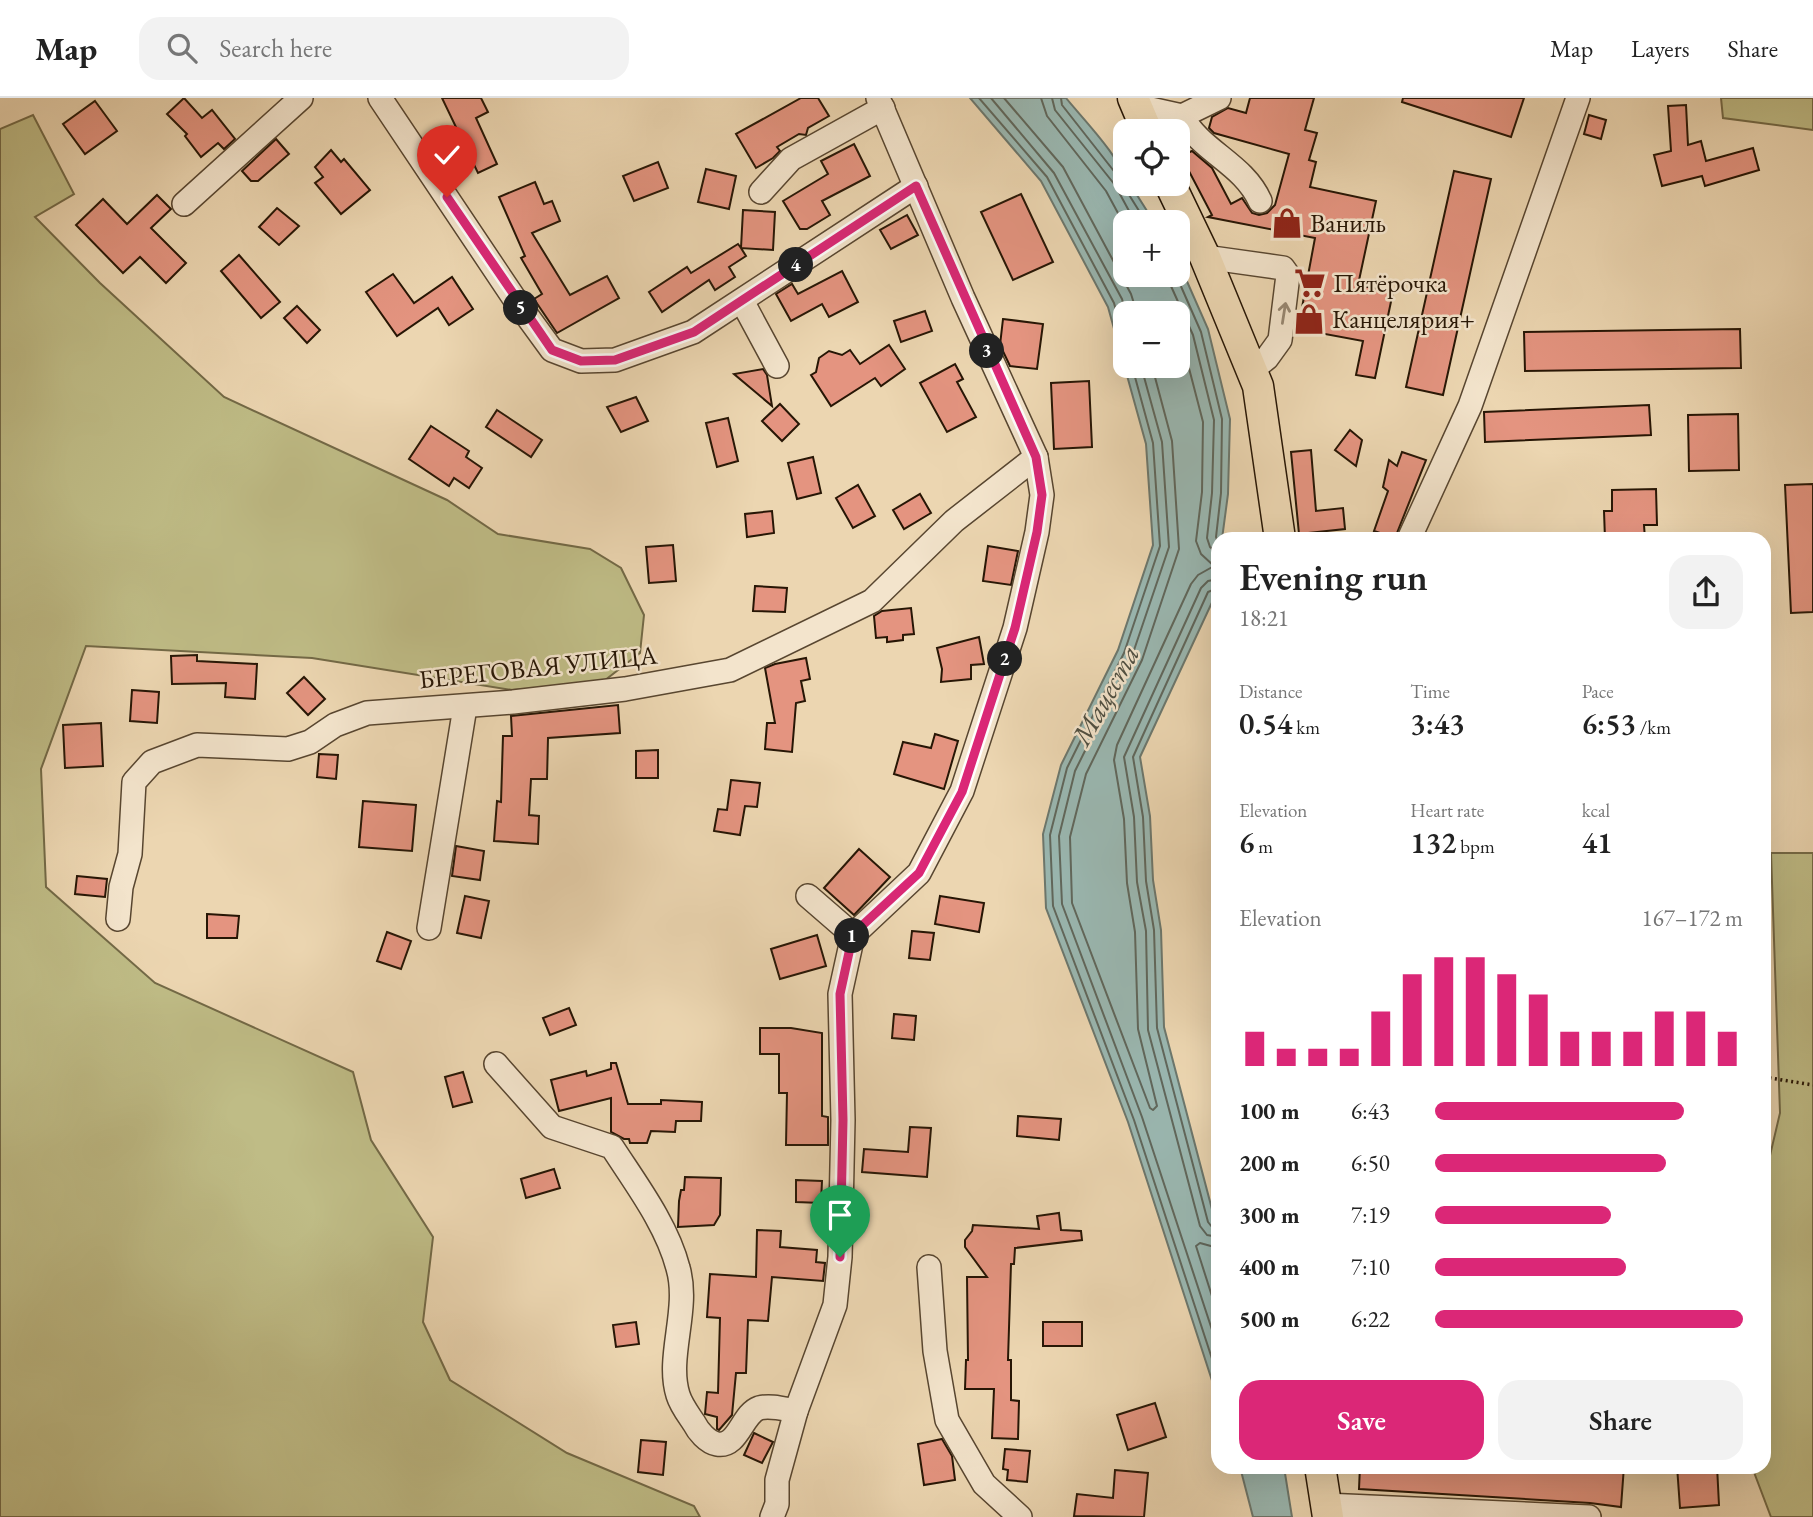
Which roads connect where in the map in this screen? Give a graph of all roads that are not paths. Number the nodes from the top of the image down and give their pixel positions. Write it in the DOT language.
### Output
graph roads {
  1 [pos="301,98"];
  2 [pos="380,98"];
  3 [pos="1219,98"];
  4 [pos="1578,98"];
  5 [pos="880,103"];
  6 [pos="1139,112"];
  7 [pos="1182,116"];
  8 [pos="916,186"];
  9 [pos="761,192"];
  10 [pos="1176,196"];
  11 [pos="1260,201"];
  12 [pos="184,204"];
  13 [pos="1205,257"];
  14 [pos="742,301"];
  15 [pos="777,366"];
  16 [pos="1253,369"];
  17 [pos="1036,457"];
  18 [pos="1279,532"];
  19 [pos="1412,532"];
  20 [pos="466,707"];
  21 [pos="807,896"];
  22 [pos="118,919"];
  23 [pos="429,928"];
  24 [pos="853,934"];
  25 [pos="496,1064"];
  26 [pos="929,1267"];
  27 [pos="796,1411"];
  28 [pos="1321,1474"];
  29 [pos="1327,1511"];
  30 [pos="779,1513"];
  31 [pos="1468,1514"];
  32 [pos="1020,1517"];
  33 [pos="1589,1517"];
  1 -- 12 [label="street"];
  2 -- 14 [label="street"];
  3 -- 7 [label="street"];
  4 -- 19 [label="street"];
  5 -- 8 [label="street"];
  5 -- 9 [label="street"];
  6 -- 7 [label="street"];
  7 -- 11 [label="street"];
  8 -- 14 [label="street"];
  8 -- 17 [label="street"];
  10 -- 13 [label="main road"];
  13 -- 16 [label="main road"];
  16 -- 13 [label="street, one-way"];
  14 -- 15 [label="street"];
  16 -- 18 [label="main road"];
  17 -- 20 [label="street, БЕРЕГОВАЯ УЛИЦА"];
  17 -- 24 [label="street"];
  20 -- 22 [label="street, БЕРЕГОВАЯ УЛИЦА"];
  20 -- 23 [label="street"];
  21 -- 24 [label="street"];
  24 -- 27 [label="street"];
  25 -- 27 [label="street"];
  26 -- 32 [label="street"];
  27 -- 30 [label="street"];
  28 -- 29 [label="main road"];
  29 -- 31 [label="street"];
  31 -- 33 [label="street"];
}
